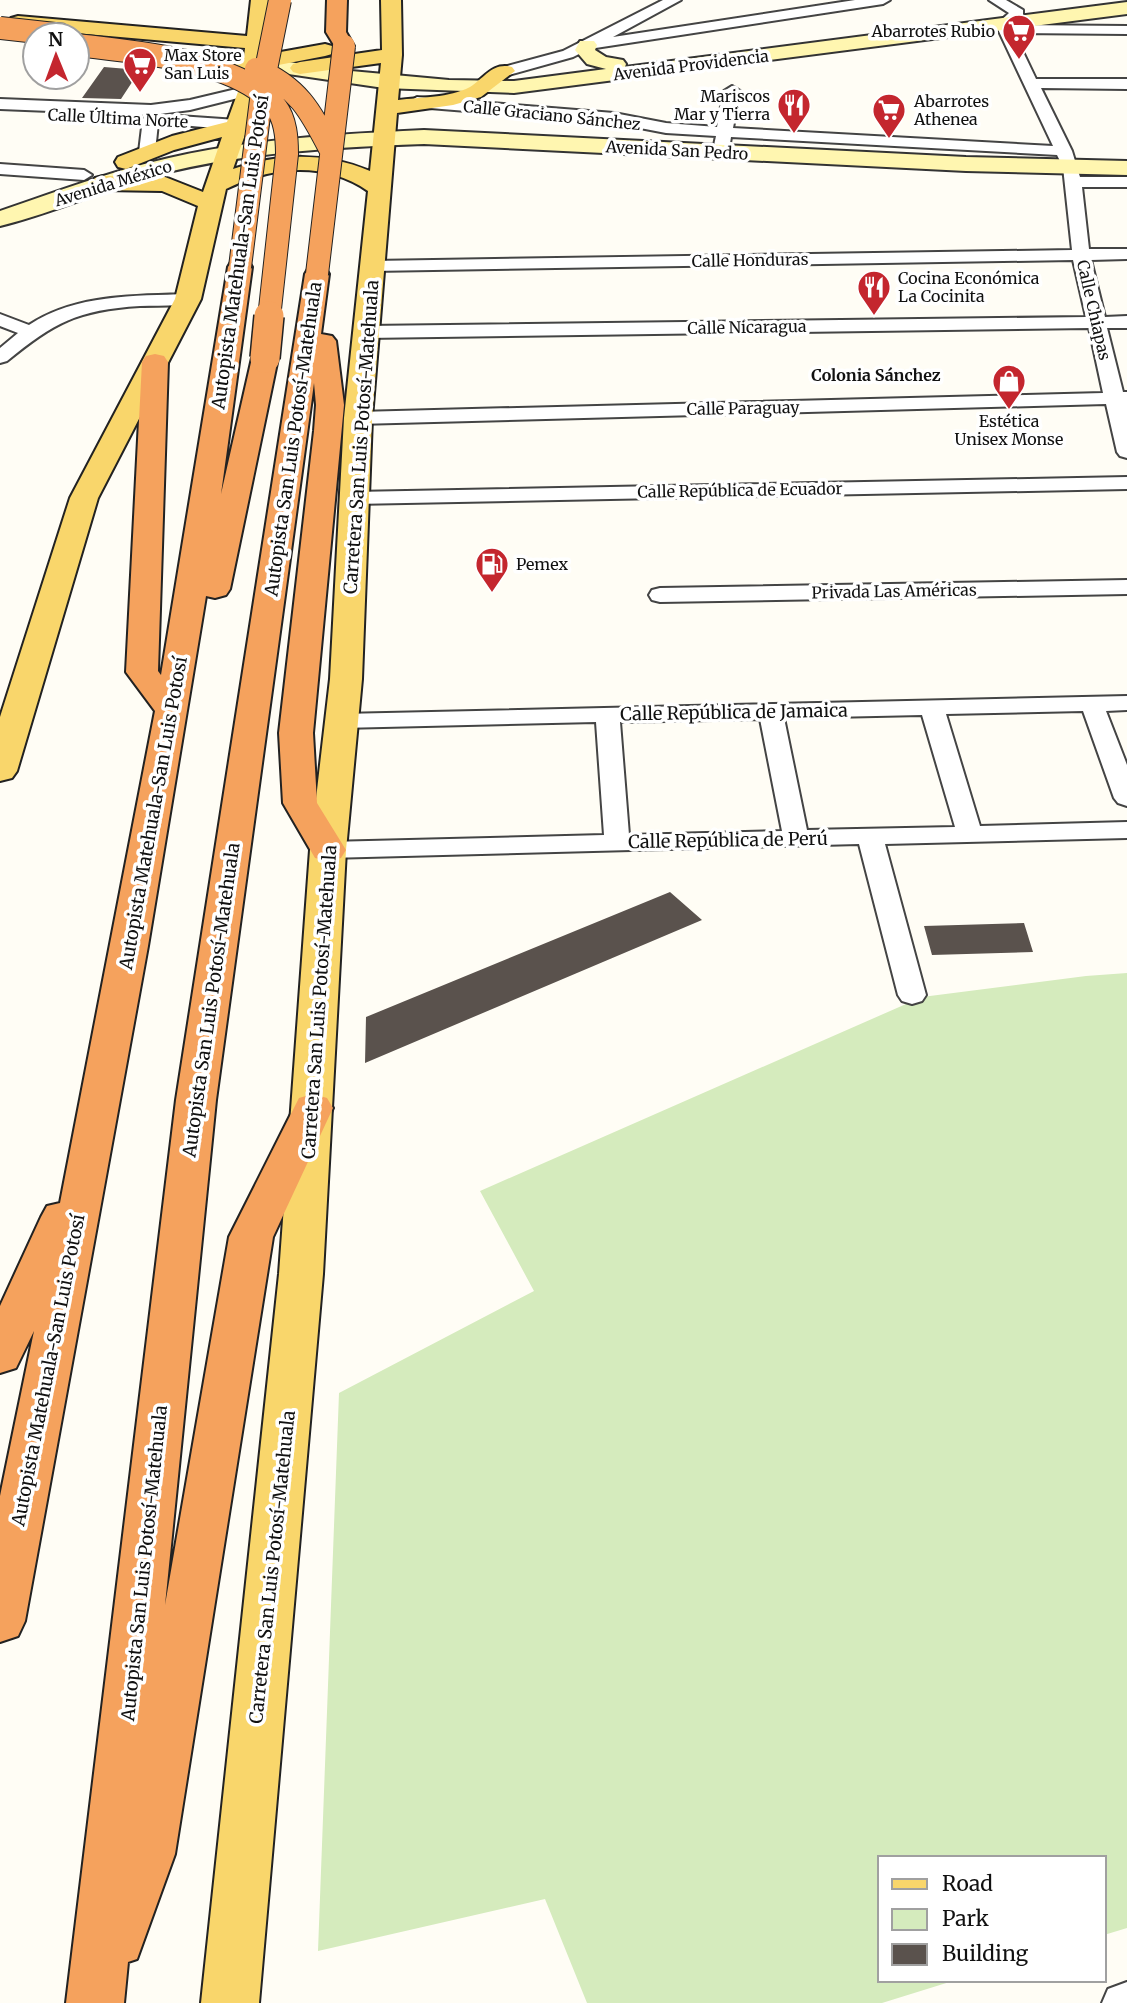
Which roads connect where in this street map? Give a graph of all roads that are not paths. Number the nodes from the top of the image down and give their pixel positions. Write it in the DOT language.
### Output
graph roads {
  1 [pos="280,0"];
  2 [pos="337,0"];
  3 [pos="350,0"];
  4 [pos="391,0"];
  5 [pos="674,0"];
  6 [pos="883,0"];
  7 [pos="996,0"];
  8 [pos="1124,0"];
  9 [pos="260,2"];
  10 [pos="1127,8"];
  11 [pos="0,20"];
  12 [pos="1009,22"];
  13 [pos="21,28"];
  14 [pos="1127,30"];
  15 [pos="91,36"];
  16 [pos="21,37"];
  17 [pos="177,37"];
  18 [pos="21,38"];
  19 [pos="91,38"];
  20 [pos="2,39"];
  21 [pos="21,44"];
  22 [pos="587,45"];
  23 [pos="335,48"];
  24 [pos="91,50"];
  25 [pos="91,52"];
  26 [pos="91,52"];
  27 [pos="392,55"];
  28 [pos="417,59"];
  29 [pos="684,60"];
  30 [pos="616,64"];
  31 [pos="466,66"];
  32 [pos="291,69"];
  33 [pos="505,71"];
  34 [pos="254,74"];
  35 [pos="390,81"];
  36 [pos="1030,83"];
  37 [pos="1127,84"];
  38 [pos="483,88"];
  39 [pos="732,91"];
  40 [pos="417,102"];
  41 [pos="0,104"];
  42 [pos="0,112"];
  43 [pos="151,119"];
  44 [pos="385,126"];
  45 [pos="233,138"];
  46 [pos="723,144"];
  47 [pos="330,149"];
  48 [pos="147,152"];
  49 [pos="1127,161"];
  50 [pos="126,162"];
  51 [pos="1069,165"];
  52 [pos="1127,167"];
  53 [pos="0,170"];
  54 [pos="94,179"];
  55 [pos="1127,182"];
  56 [pos="379,188"];
  57 [pos="213,194"];
  58 [pos="0,204"];
  59 [pos="0,219"];
  60 [pos="1127,254"];
  61 [pos="1081,255"];
  62 [pos="372,266"];
  63 [pos="317,274"];
  64 [pos="188,299"];
  65 [pos="0,320"];
  66 [pos="1127,322"];
  67 [pos="1098,323"];
  68 [pos="31,332"];
  69 [pos="366,332"];
  70 [pos="0,357"];
  71 [pos="155,362"];
  72 [pos="1121,398"];
  73 [pos="358,418"];
  74 [pos="311,435"];
  75 [pos="231,439"];
  76 [pos="1127,452"];
  77 [pos="1127,483"];
  78 [pos="354,498"];
  79 [pos="1127,587"];
  80 [pos="660,594"];
  81 [pos="174,701"];
  82 [pos="1127,703"];
  83 [pos="1092,704"];
  84 [pos="932,707"];
  85 [pos="771,711"];
  86 [pos="607,715"];
  87 [pos="341,721"];
  88 [pos="0,771"];
  89 [pos="1127,798"];
  90 [pos="1127,830"];
  91 [pos="970,834"];
  92 [pos="870,836"];
  93 [pos="796,838"];
  94 [pos="617,843"];
  95 [pos="328,850"];
  96 [pos="912,995"];
  97 [pos="313,1108"];
  98 [pos="88,1158"];
  99 [pos="0,1356"];
  100 [pos="0,1621"];
  101 [pos="95,2002"];
  102 [pos="230,2003"];
  1 -- 34 [label="highway, Autopista Matehuala-San Luis Potosí, bridge"];
  2 -- 23 [label="highway"];
  3 -- 23 [label="highway, Autopista San Luis Potosí-Matehuala"];
  4 -- 27 [label="main road, Carretera San Luis Potosí-Matehuala"];
  5 -- 22 [label="street"];
  6 -- 22 [label="street"];
  7 -- 12 [label="street"];
  8 -- 12 [label="street, Avenida Providencia"];
  9 -- 17 [label="main road"];
  9 -- 34 [label="main road"];
  9 -- 34 [label="highway, bridge"];
  10 -- 12 [label="street, Avenida Providencia"];
  11 -- 13 [label="main road"];
  12 -- 14 [label="street"];
  12 -- 29 [label="street, Avenida Providencia"];
  12 -- 36 [label="street"];
  15 -- 17 [label="main road"];
  16 -- 20 [label="main road"];
  17 -- 24 [label="main road"];
  17 -- 34 [label="main road"];
  18 -- 20 [label="highway, bridge"];
  19 -- 47 [label="highway, bridge"];
  20 -- 21 [label="main road"];
  22 -- 30 [label="street"];
  22 -- 33 [label="street"];
  23 -- 27 [label="street"];
  23 -- 34 [label="main road"];
  23 -- 47 [label="highway, Autopista San Luis Potosí-Matehuala, bridge"];
  25 -- 34 [label="main road"];
  26 -- 75 [label="highway, bridge"];
  27 -- 28 [label="street"];
  27 -- 32 [label="main road"];
  27 -- 35 [label="main road, Carretera San Luis Potosí-Matehuala"];
  29 -- 30 [label="street, Avenida Providencia"];
  29 -- 38 [label="street, Avenida Providencia"];
  30 -- 33 [label="street, Avenida Providencia"];
  31 -- 33 [label="street, Avenida Providencia"];
  32 -- 34 [label="street, Avenida Providencia"];
  32 -- 35 [label="street, Avenida Providencia"];
  33 -- 38 [label="main road"];
  34 -- 41 [label="street, Calle Última Norte"];
  34 -- 45 [label="main road"];
  34 -- 75 [label="highway, Autopista Matehuala-San Luis Potosí, bridge"];
  35 -- 38 [label="street, Avenida Providencia"];
  35 -- 44 [label="main road, Carretera San Luis Potosí-Matehuala"];
  36 -- 37 [label="street"];
  36 -- 51 [label="street"];
  38 -- 40 [label="main road"];
  39 -- 46 [label="street"];
  40 -- 44 [label="main road"];
  40 -- 46 [label="street, Calle Graciano Sánchez"];
  42 -- 43 [label="street, Calle Última Norte"];
  43 -- 45 [label="street, Calle Última Norte"];
  43 -- 48 [label="street"];
  44 -- 45 [label="street, Avenida San Pedro"];
  44 -- 46 [label="street, Avenida San Pedro"];
  44 -- 56 [label="main road, Carretera San Luis Potosí-Matehuala"];
  45 -- 48 [label="main road"];
  45 -- 50 [label="street, Avenida México"];
  45 -- 54 [label="street, Avenida México"];
  45 -- 57 [label="main road"];
  46 -- 51 [label="street, Avenida San Pedro"];
  47 -- 63 [label="highway, Autopista San Luis Potosí-Matehuala, bridge"];
  48 -- 50 [label="main road"];
  49 -- 51 [label="street, Avenida San Pedro"];
  50 -- 54 [label="street, Avenida México"];
  51 -- 52 [label="street, Avenida San Pedro"];
  51 -- 55 [label="street"];
  51 -- 61 [label="street, Calle Chiapas"];
  53 -- 54 [label="street"];
  54 -- 57 [label="main road"];
  54 -- 58 [label="street, Avenida México"];
  54 -- 59 [label="street, Avenida México"];
  56 -- 57 [label="main road"];
  56 -- 62 [label="main road, Carretera San Luis Potosí-Matehuala"];
  57 -- 64 [label="main road"];
  60 -- 61 [label="street, Calle Honduras"];
  61 -- 62 [label="street, Calle Honduras"];
  61 -- 67 [label="street, Calle Chiapas"];
  62 -- 69 [label="main road, Carretera San Luis Potosí-Matehuala"];
  63 -- 74 [label="highway, Autopista San Luis Potosí-Matehuala"];
  63 -- 74 [label="highway"];
  64 -- 68 [label="street"];
  64 -- 71 [label="main road"];
  65 -- 68 [label="street"];
  66 -- 67 [label="street, Calle Nicaragua"];
  67 -- 69 [label="street, Calle Nicaragua"];
  67 -- 72 [label="street, Calle Chiapas"];
  68 -- 70 [label="street"];
  69 -- 73 [label="main road, Carretera San Luis Potosí-Matehuala"];
  71 -- 81 [label="highway"];
  71 -- 88 [label="main road"];
  72 -- 73 [label="street, Calle Paraguay"];
  72 -- 76 [label="street, Calle Chiapas"];
  73 -- 78 [label="main road, Carretera San Luis Potosí-Matehuala"];
  74 -- 95 [label="highway"];
  74 -- 101 [label="highway, Autopista San Luis Potosí-Matehuala"];
  75 -- 81 [label="highway, Autopista Matehuala-San Luis Potosí"];
  77 -- 78 [label="street, Calle República de Ecuador"];
  78 -- 87 [label="main road, Carretera San Luis Potosí-Matehuala"];
  79 -- 80 [label="street, Privada Las Américas"];
  81 -- 98 [label="highway, Autopista Matehuala-San Luis Potosí"];
  82 -- 83 [label="street, Calle República de Jamaica"];
  83 -- 84 [label="street, Calle República de Jamaica"];
  83 -- 89 [label="street"];
  84 -- 85 [label="street, Calle República de Jamaica"];
  84 -- 91 [label="street"];
  85 -- 86 [label="street, Calle República de Jamaica"];
  85 -- 93 [label="street"];
  86 -- 87 [label="street, Calle República de Jamaica"];
  86 -- 94 [label="street"];
  87 -- 95 [label="main road, Carretera San Luis Potosí-Matehuala"];
  90 -- 91 [label="street, Calle República de Perú"];
  91 -- 92 [label="street, Calle República de Perú"];
  92 -- 93 [label="street, Calle República de Perú"];
  92 -- 96 [label="street"];
  93 -- 94 [label="street, Calle República de Perú"];
  94 -- 95 [label="street, Calle República de Perú"];
  95 -- 97 [label="main road, Carretera San Luis Potosí-Matehuala"];
  97 -- 101 [label="highway"];
  97 -- 102 [label="main road, Carretera San Luis Potosí-Matehuala"];
  98 -- 99 [label="highway"];
  98 -- 100 [label="highway, Autopista Matehuala-San Luis Potosí"];
}
